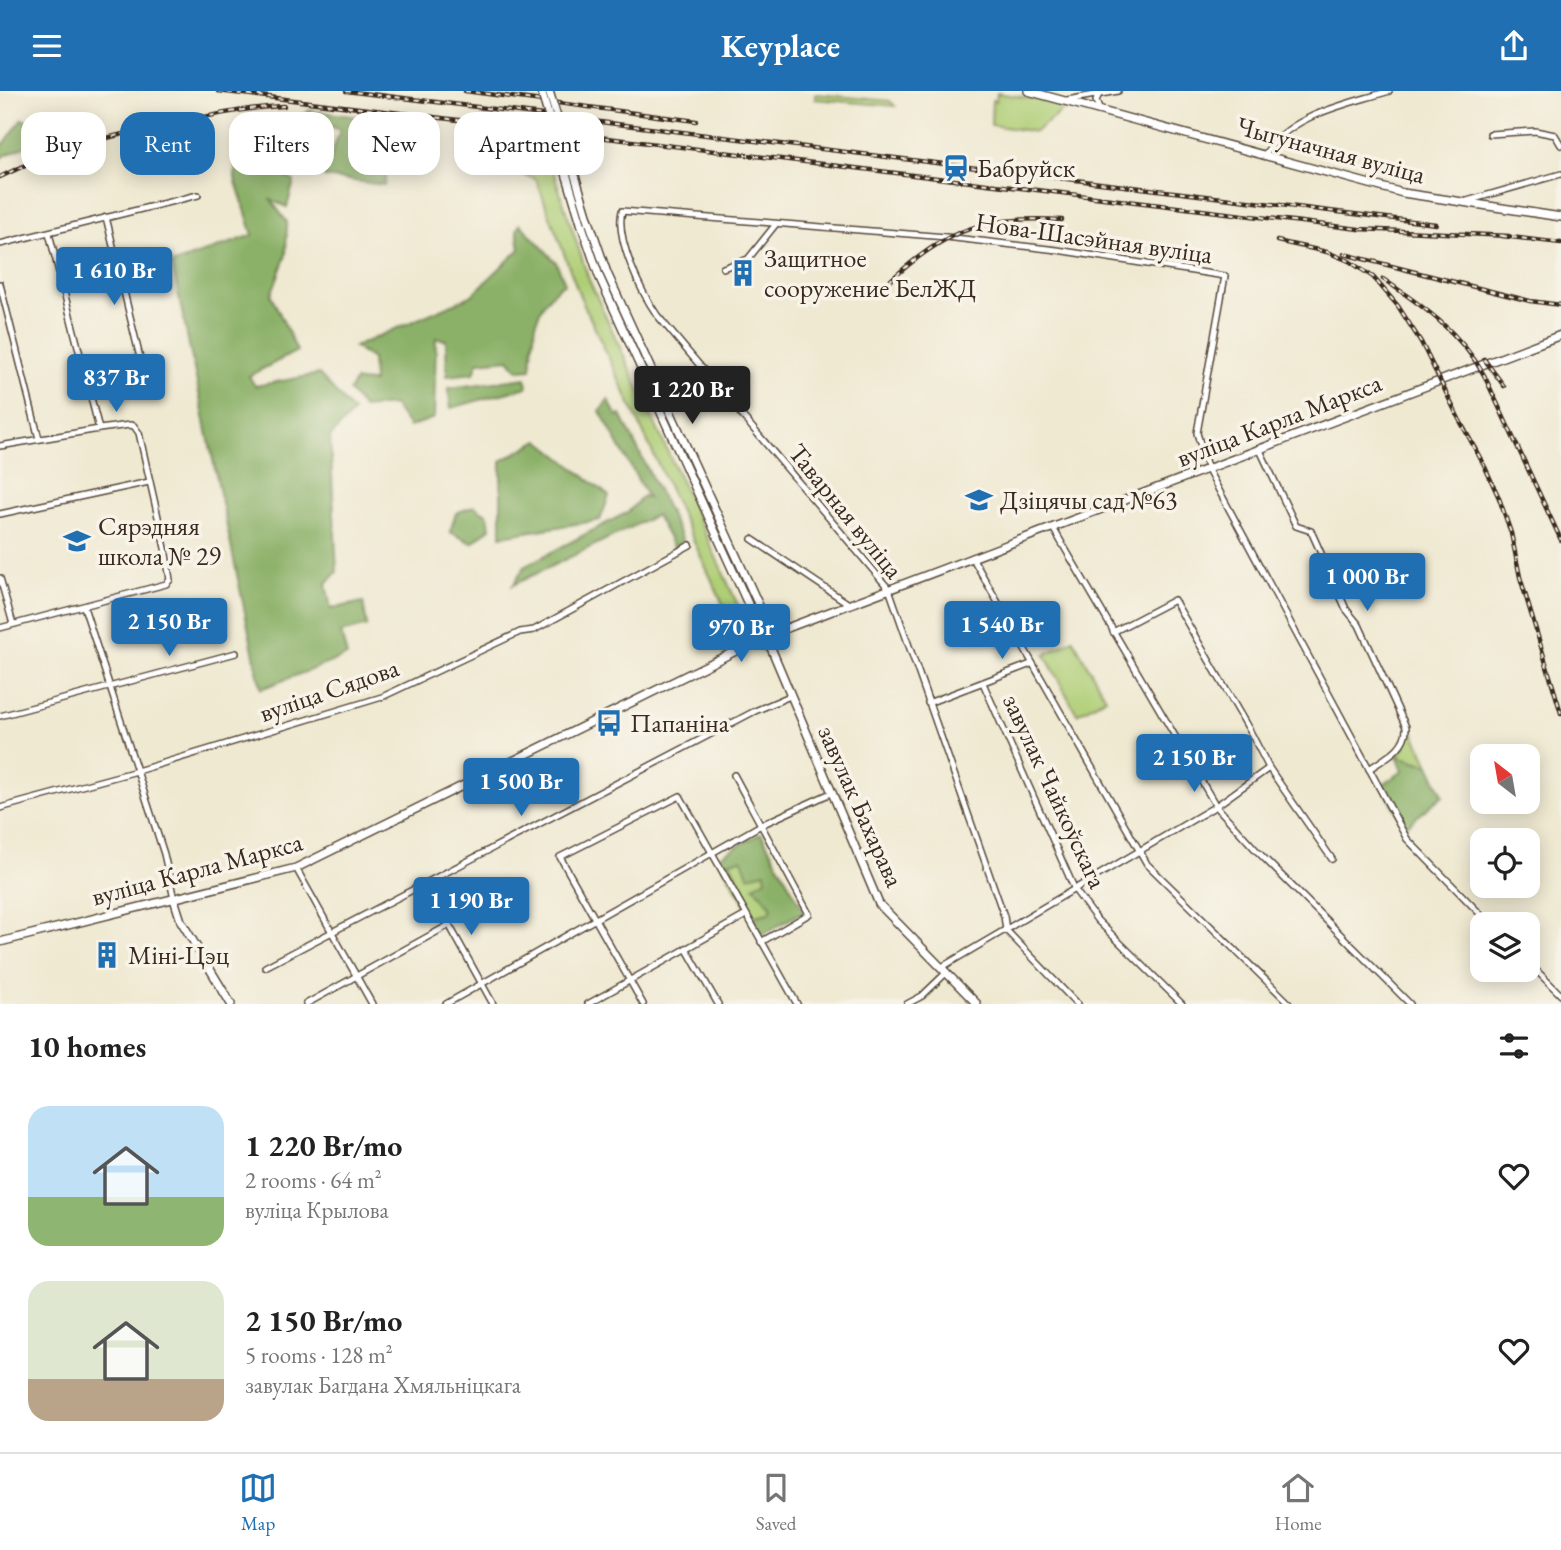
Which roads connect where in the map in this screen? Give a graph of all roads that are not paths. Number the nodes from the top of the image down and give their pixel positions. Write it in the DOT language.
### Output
graph roads {
  1 [pos="541,91"];
  2 [pos="549,91"];
  3 [pos="1028,91"];
  4 [pos="1118,91"];
  5 [pos="1389,91"];
  6 [pos="1099,94"];
  7 [pos="1067,100"];
  8 [pos="1099,109"];
  9 [pos="1490,134"];
  10 [pos="1561,145"];
  11 [pos="1264,156"];
  12 [pos="1561,174"];
  13 [pos="198,195"];
  14 [pos="1463,202"];
  15 [pos="106,217"];
  16 [pos="1561,217"];
  17 [pos="585,222"];
  18 [pos="776,224"];
  19 [pos="49,233"];
  20 [pos="957,239"];
  21 [pos="0,244"];
  22 [pos="723,268"];
  23 [pos="0,284"];
  24 [pos="1561,335"];
  25 [pos="86,374"];
  26 [pos="99,429"];
  27 [pos="39,439"];
  28 [pos="0,446"];
  29 [pos="1260,450"];
  30 [pos="1208,470"];
  31 [pos="149,482"];
  32 [pos="0,514"];
  33 [pos="1053,528"];
  34 [pos="752,539"];
  35 [pos="690,545"];
  36 [pos="972,557"];
  37 [pos="0,578"];
  38 [pos="889,589"];
  39 [pos="849,604"];
  40 [pos="84,607"];
  41 [pos="13,624"];
  42 [pos="0,628"];
  43 [pos="1113,632"];
  44 [pos="765,636"];
  45 [pos="236,653"];
  46 [pos="1031,664"];
  47 [pos="983,683"];
  48 [pos="110,687"];
  49 [pos="790,696"];
  50 [pos="928,703"];
  51 [pos="0,716"];
  52 [pos="1269,768"];
  53 [pos="1369,769"];
  54 [pos="137,771"];
  55 [pos="734,775"];
  56 [pos="831,793"];
  57 [pos="1216,806"];
  58 [pos="0,808"];
  59 [pos="761,825"];
  60 [pos="1140,852"];
  61 [pos="711,853"];
  62 [pos="1332,859"];
  63 [pos="296,868"];
  64 [pos="426,883"];
  65 [pos="1075,890"];
  66 [pos="174,899"];
  67 [pos="1478,912"];
  68 [pos="746,915"];
  69 [pos="595,920"];
  70 [pos="449,925"];
  71 [pos="1006,930"];
  72 [pos="331,931"];
  73 [pos="0,942"];
  74 [pos="761,942"];
  75 [pos="686,948"];
  76 [pos="265,967"];
  77 [pos="945,969"];
  78 [pos="1540,974"];
  79 [pos="357,977"];
  80 [pos="629,981"];
  81 [pos="481,983"];
  82 [pos="1561,995"];
  83 [pos="231,1004"];
  84 [pos="306,1004"];
  85 [pos="372,1004"];
  86 [pos="446,1004"];
  87 [pos="493,1004"];
  88 [pos="589,1004"];
  89 [pos="643,1004"];
  90 [pos="719,1004"];
  91 [pos="797,1004"];
  92 [pos="907,1004"];
  93 [pos="977,1004"];
  94 [pos="1077,1004"];
  95 [pos="1182,1004"];
  96 [pos="1290,1004"];
  97 [pos="1410,1004"];
  1 -- 17 [label="main road, bridge"];
  2 -- 17 [label="main road, bridge"];
  3 -- 7 [label="main road, Чыгуначная вуліца"];
  4 -- 6 [label="street"];
  5 -- 11 [label="street"];
  6 -- 7 [label="street"];
  6 -- 8 [label="street"];
  7 -- 8 [label="main road, Чыгуначная вуліца"];
  8 -- 11 [label="main road, Чыгуначная вуліца"];
  9 -- 10 [label="street"];
  11 -- 14 [label="main road, Чыгуначная вуліца"];
  12 -- 14 [label="street, Чыгуначная вуліца"];
  13 -- 15 [label="street"];
  14 -- 16 [label="main road, Чыгуначная вуліца"];
  15 -- 19 [label="street"];
  15 -- 25 [label="street"];
  17 -- 44 [label="main road, завулак Бахарава"];
  18 -- 20 [label="street, Таварная вуліца"];
  18 -- 22 [label="street"];
  18 -- 38 [label="street, Таварная вуліца"];
  19 -- 21 [label="street"];
  19 -- 25 [label="street"];
  20 -- 30 [label="street, Нова-Шасэйная вуліца"];
  23 -- 27 [label="street"];
  24 -- 29 [label="main road, вуліца Карла Маркса"];
  25 -- 26 [label="street"];
  26 -- 27 [label="street"];
  26 -- 31 [label="street"];
  27 -- 28 [label="street"];
  29 -- 30 [label="main road, вуліца Карла Маркса"];
  29 -- 53 [label="street"];
  30 -- 33 [label="main road, вуліца Карла Маркса"];
  30 -- 53 [label="street"];
  31 -- 32 [label="street"];
  31 -- 40 [label="street"];
  33 -- 36 [label="main road, вуліца Карла Маркса"];
  33 -- 43 [label="street"];
  34 -- 39 [label="street"];
  35 -- 54 [label="street, вуліца Сядова"];
  36 -- 38 [label="main road, вуліца Карла Маркса"];
  36 -- 46 [label="street"];
  37 -- 41 [label="street"];
  38 -- 39 [label="main road, вуліца Карла Маркса"];
  38 -- 50 [label="street, Таварная вуліца"];
  39 -- 44 [label="main road, вуліца Карла Маркса"];
  40 -- 41 [label="street"];
  40 -- 48 [label="street"];
  41 -- 42 [label="street"];
  43 -- 52 [label="street"];
  43 -- 57 [label="street"];
  44 -- 49 [label="main road, завулак Бахарава"];
  44 -- 63 [label="main road, вуліца Карла Маркса"];
  45 -- 48 [label="street"];
  46 -- 47 [label="street"];
  46 -- 60 [label="street"];
  47 -- 50 [label="street"];
  47 -- 65 [label="street, завулак Чайкоўскага"];
  48 -- 51 [label="street"];
  48 -- 54 [label="street"];
  49 -- 56 [label="main road, завулак Бахарава"];
  49 -- 64 [label="street"];
  50 -- 71 [label="street, Таварная вуліца"];
  52 -- 57 [label="street"];
  52 -- 62 [label="street"];
  53 -- 67 [label="street"];
  54 -- 58 [label="street, вуліца Сядова"];
  54 -- 66 [label="street"];
  55 -- 59 [label="street"];
  56 -- 59 [label="street"];
  56 -- 77 [label="main road, завулак Бахарава"];
  57 -- 60 [label="street"];
  57 -- 97 [label="street"];
  59 -- 61 [label="street"];
  59 -- 74 [label="street"];
  60 -- 65 [label="street"];
  60 -- 96 [label="street"];
  61 -- 68 [label="street"];
  61 -- 69 [label="street"];
  61 -- 69 [label="street"];
  63 -- 66 [label="main road, вуліца Карла Маркса"];
  63 -- 72 [label="street"];
  64 -- 70 [label="street"];
  64 -- 72 [label="street"];
  65 -- 71 [label="street"];
  65 -- 95 [label="street, завулак Чайкоўскага"];
  66 -- 73 [label="main road, вуліца Карла Маркса"];
  66 -- 83 [label="main road"];
  68 -- 74 [label="street"];
  68 -- 75 [label="street"];
  69 -- 80 [label="street"];
  69 -- 81 [label="street"];
  70 -- 79 [label="street"];
  70 -- 81 [label="street"];
  71 -- 77 [label="street"];
  71 -- 94 [label="street, Таварная вуліца"];
  72 -- 76 [label="street"];
  72 -- 79 [label="street"];
  74 -- 91 [label="street"];
  75 -- 80 [label="street"];
  75 -- 90 [label="street"];
  77 -- 92 [label="street"];
  77 -- 93 [label="main road, завулак Бахарава"];
  78 -- 82 [label="street"];
  79 -- 84 [label="street"];
  79 -- 85 [label="street"];
  80 -- 88 [label="street"];
  80 -- 89 [label="street"];
  81 -- 86 [label="street"];
  81 -- 87 [label="street"];
}
